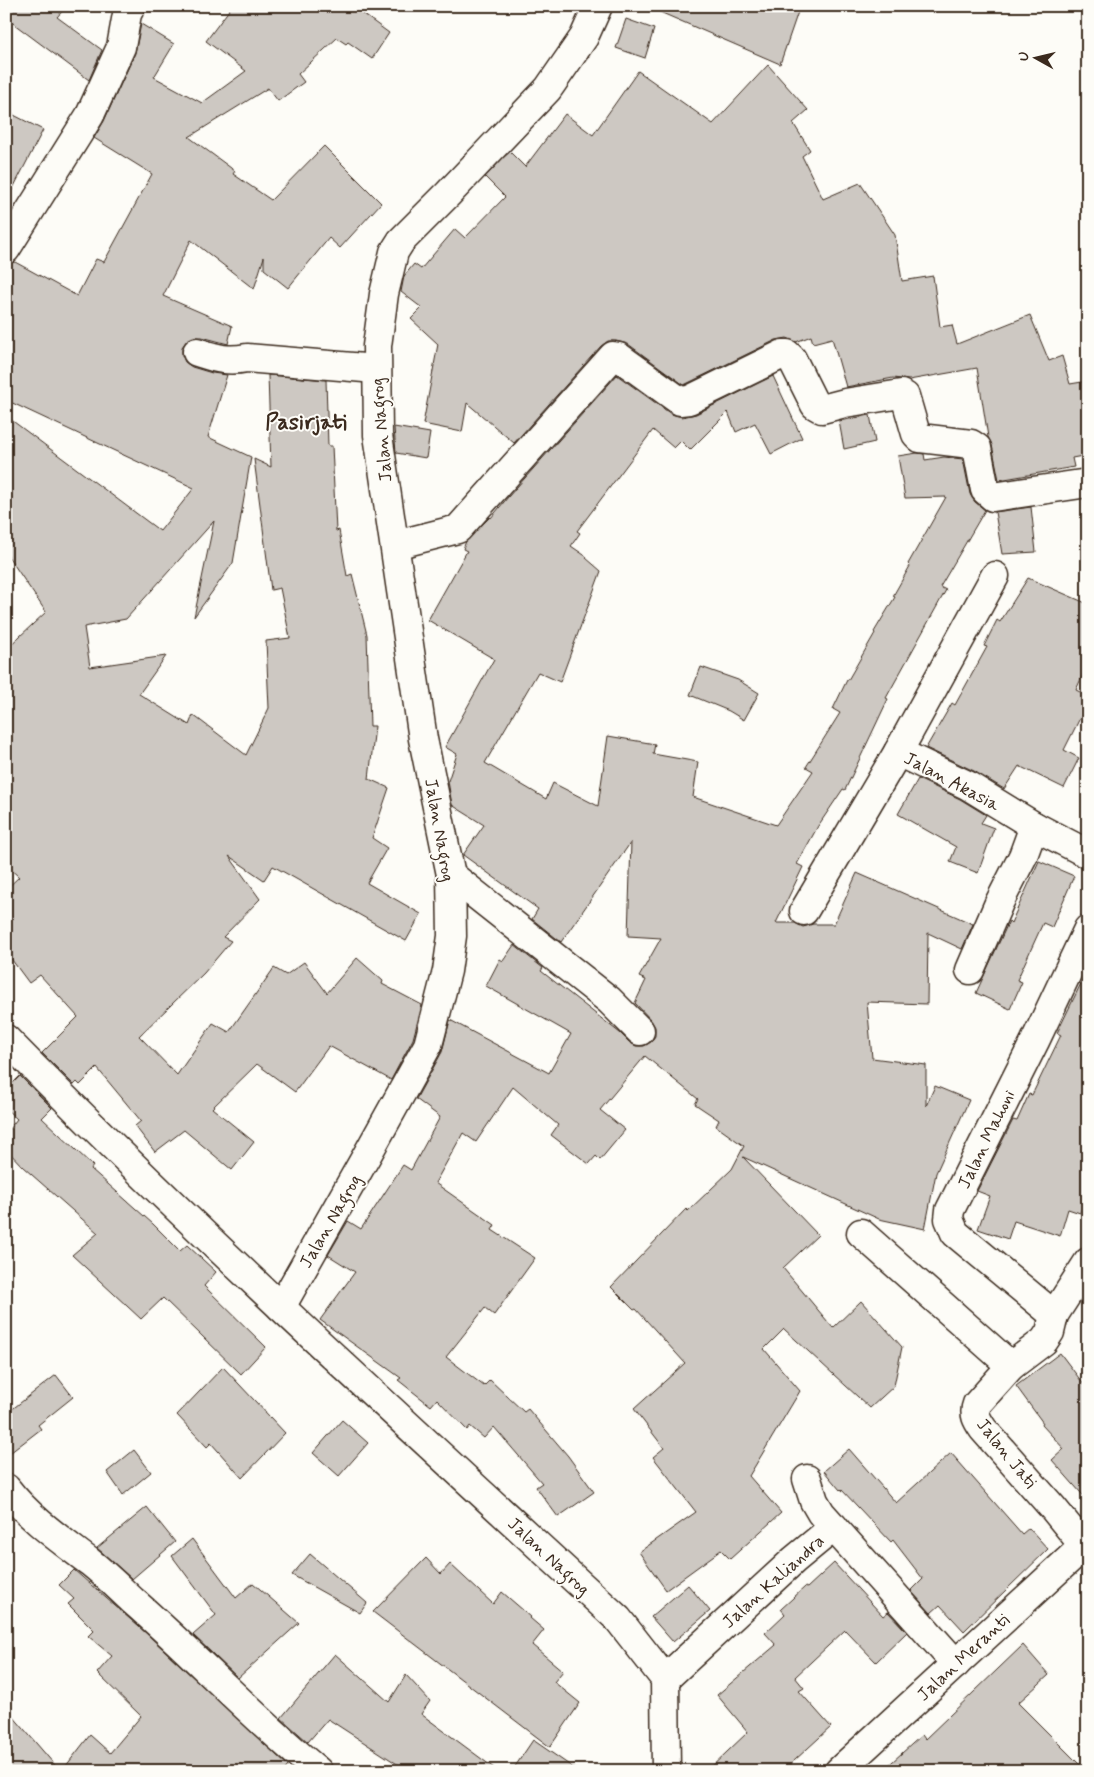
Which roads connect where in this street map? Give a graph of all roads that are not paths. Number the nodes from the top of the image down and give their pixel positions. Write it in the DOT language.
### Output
graph roads {
  1 [pos="598,6"];
  2 [pos="126,9"];
  3 [pos="6,249"];
  4 [pos="197,352"];
  5 [pos="376,369"];
  6 [pos="1088,483"];
  7 [pos="395,545"];
  8 [pos="995,576"];
  9 [pos="898,752"];
  10 [pos="1034,826"];
  11 [pos="1088,854"];
  12 [pos="451,875"];
  13 [pos="804,911"];
  14 [pos="1088,929"];
  15 [pos="970,970"];
  16 [pos="640,1031"];
  17 [pos="6,1039"];
  18 [pos="861,1233"];
  19 [pos="1088,1262"];
  20 [pos="281,1307"];
  21 [pos="1054,1315"];
  22 [pos="1011,1366"];
  23 [pos="807,1480"];
  24 [pos="6,1488"];
  25 [pos="834,1527"];
  26 [pos="1086,1544"];
  27 [pos="956,1664"];
  28 [pos="665,1679"];
  29 [pos="318,1771"];
  30 [pos="666,1771"];
  31 [pos="839,1771"];
  1 -- 5 [label="street, Jalan Nagrog"];
  2 -- 3 [label="street"];
  4 -- 5 [label="street"];
  5 -- 7 [label="street, Jalan Nagrog"];
  6 -- 7 [label="street"];
  7 -- 12 [label="street, Jalan Nagrog"];
  8 -- 9 [label="street"];
  9 -- 10 [label="street, Jalan Akasia"];
  9 -- 13 [label="street, Jalan Akasia"];
  10 -- 11 [label="street, Jalan Akasia"];
  10 -- 15 [label="street"];
  12 -- 16 [label="street"];
  12 -- 20 [label="street, Jalan Nagrog"];
  14 -- 21 [label="street, Jalan Mahoni"];
  17 -- 20 [label="street"];
  18 -- 22 [label="street"];
  19 -- 21 [label="street, Jalan Jati"];
  20 -- 28 [label="street, Jalan Nagrog"];
  21 -- 22 [label="street, Jalan Jati"];
  22 -- 26 [label="street, Jalan Jati"];
  23 -- 25 [label="street"];
  24 -- 29 [label="street"];
  25 -- 27 [label="street, Jalan Kaliandra"];
  25 -- 28 [label="street, Jalan Kaliandra"];
  26 -- 27 [label="street, Jalan Meranti"];
  27 -- 31 [label="street, Jalan Meranti"];
  28 -- 30 [label="street"];
}
